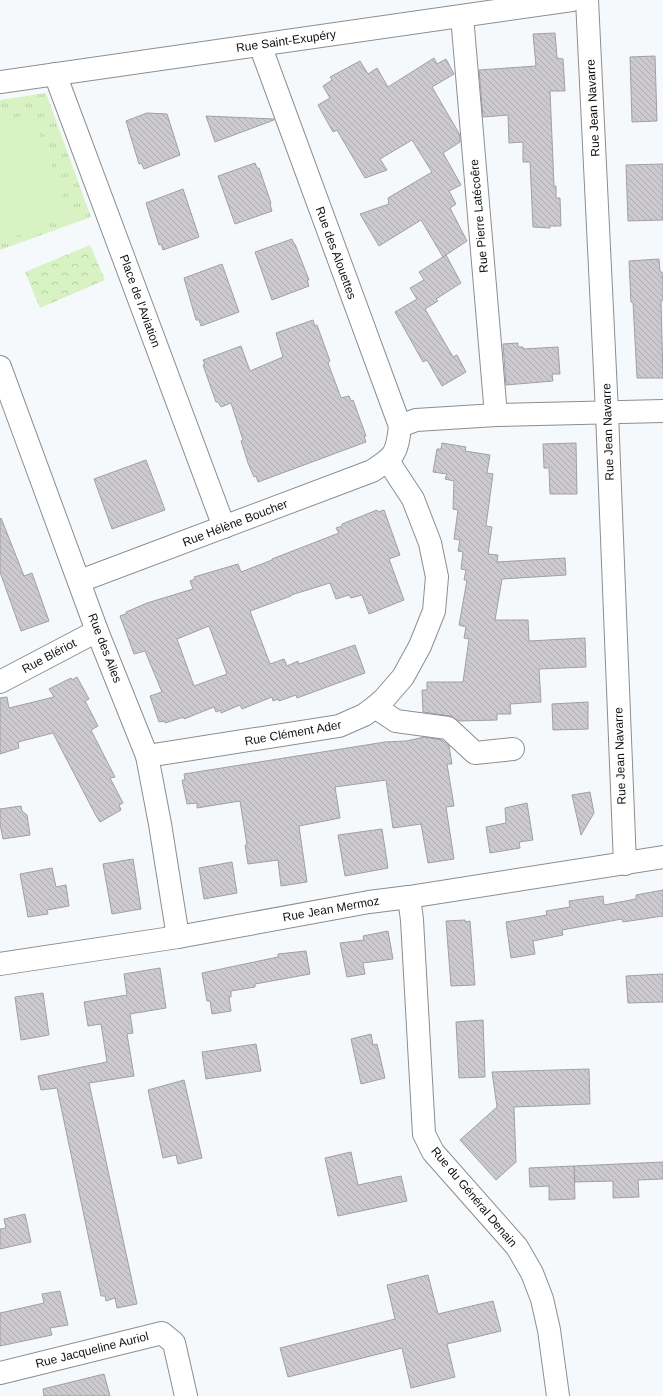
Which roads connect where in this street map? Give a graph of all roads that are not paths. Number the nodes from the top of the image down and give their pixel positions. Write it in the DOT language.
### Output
graph roads {
  1 [pos="572,0"];
  2 [pos="587,0"];
  3 [pos="462,16"];
  4 [pos="260,45"];
  5 [pos="55,74"];
  6 [pos="0,82"];
  7 [pos="0,367"];
  8 [pos="663,411"];
  9 [pos="607,413"];
  10 [pos="496,415"];
  11 [pos="400,426"];
  12 [pos="388,460"];
  13 [pos="224,527"];
  14 [pos="80,581"];
  15 [pos="97,631"];
  16 [pos="0,682"];
  17 [pos="375,707"];
  18 [pos="513,749"];
  19 [pos="147,756"];
  20 [pos="663,857"];
  21 [pos="625,864"];
  22 [pos="409,897"];
  23 [pos="178,937"];
  24 [pos="0,964"];
  25 [pos="0,1373"];
  26 [pos="186,1396"];
  27 [pos="558,1396"];
  1 -- 3 [label="street, Rue Saint-Exupéry"];
  2 -- 9 [label="street, Rue Jean Navarre"];
  3 -- 4 [label="street, Rue Saint-Exupéry"];
  3 -- 10 [label="street, Rue Pierre Latécoêre"];
  4 -- 5 [label="street, Rue Saint-Exupéry"];
  4 -- 11 [label="street, Rue des Alouettes"];
  5 -- 6 [label="street, Rue Saint-Exupéry"];
  5 -- 13 [label="street, Place de l'Aviation"];
  7 -- 14 [label="street, Rue des Ailes"];
  8 -- 9 [label="street"];
  9 -- 10 [label="street"];
  9 -- 21 [label="street, Rue Jean Navarre"];
  10 -- 11 [label="street"];
  11 -- 12 [label="street, Rue des Alouettes"];
  12 -- 13 [label="street, Rue Hélène Boucher"];
  12 -- 17 [label="street, Rue Clément Ader"];
  13 -- 14 [label="street, Rue Hélène Boucher"];
  14 -- 15 [label="street, Rue des Ailes"];
  15 -- 16 [label="street, Rue Blériot"];
  15 -- 19 [label="street, Rue des Ailes"];
  17 -- 18 [label="street"];
  17 -- 19 [label="street, Rue Clément Ader"];
  19 -- 23 [label="street, Rue des Ailes"];
  20 -- 21 [label="street, Rue Jean Mermoz"];
  21 -- 22 [label="street, Rue Jean Mermoz"];
  22 -- 23 [label="street, Rue Jean Mermoz"];
  22 -- 27 [label="street, Rue du Général Denain"];
  23 -- 24 [label="street, Rue Jean Mermoz"];
  25 -- 26 [label="street, Rue Jacqueline Auriol"];
}
